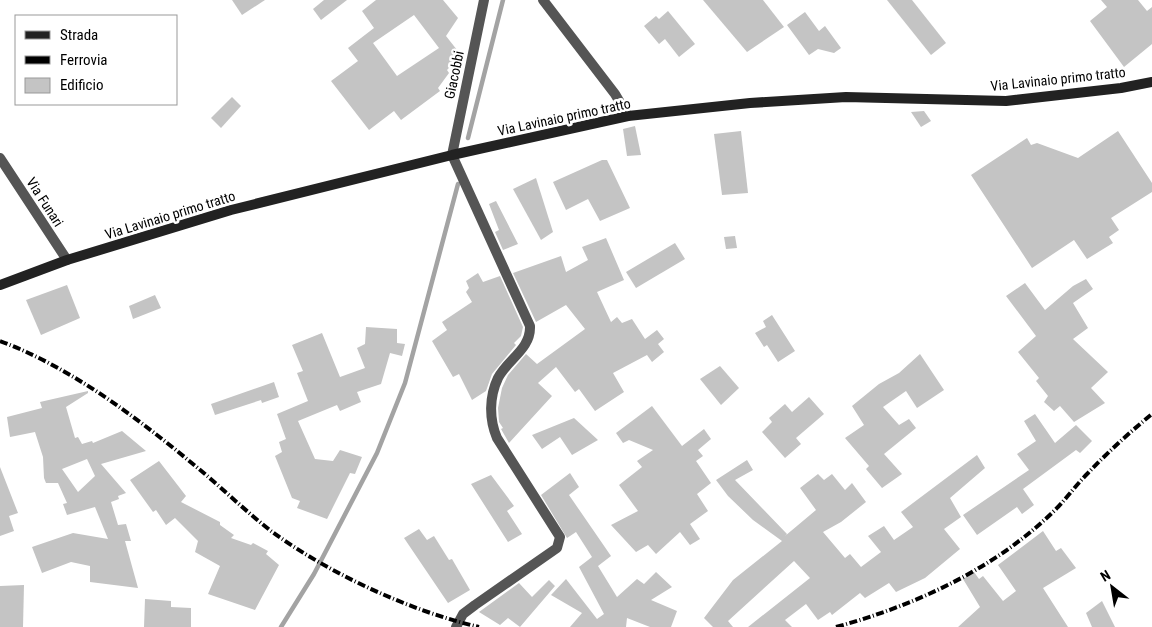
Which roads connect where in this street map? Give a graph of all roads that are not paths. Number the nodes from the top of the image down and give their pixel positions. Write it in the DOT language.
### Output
graph roads {
  1 [pos="484,0"];
  2 [pos="543,0"];
  3 [pos="1152,82"];
  4 [pos="628,116"];
  5 [pos="452,156"];
  6 [pos="0,158"];
  7 [pos="67,260"];
  8 [pos="0,285"];
  9 [pos="456,627"];
  1 -- 5 [label="street, Giacobbi"];
  2 -- 4 [label="street"];
  3 -- 4 [label="street, Via Lavinaio primo tratto"];
  4 -- 5 [label="street, Via Lavinaio primo tratto"];
  5 -- 7 [label="street, Via Lavinaio primo tratto"];
  5 -- 9 [label="street"];
  6 -- 7 [label="street, Via Funari"];
  7 -- 8 [label="street, Via Lavinaio primo tratto"];
}
